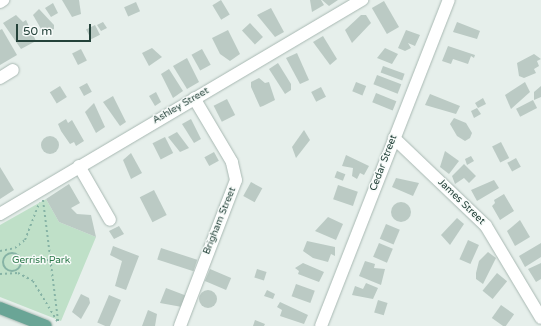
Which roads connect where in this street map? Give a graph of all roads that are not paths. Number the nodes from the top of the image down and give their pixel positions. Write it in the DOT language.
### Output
graph roads {
  1 [pos="3,0"];
  2 [pos="362,0"];
  3 [pos="449,0"];
  4 [pos="0,2"];
  5 [pos="13,70"];
  6 [pos="0,78"];
  7 [pos="194,98"];
  8 [pos="394,138"];
  9 [pos="79,166"];
  10 [pos="0,214"];
  11 [pos="110,220"];
  12 [pos="0,308"];
  13 [pos="541,318"];
  14 [pos="46,326"];
  15 [pos="180,326"];
  16 [pos="322,326"];
  1 -- 4 [label="street"];
  2 -- 7 [label="street, Ashley Street"];
  3 -- 8 [label="street, Cedar Street"];
  5 -- 6 [label="street"];
  7 -- 9 [label="street, Ashley Street"];
  7 -- 15 [label="street, Brigham Street"];
  8 -- 13 [label="street, James Street"];
  8 -- 16 [label="street, Cedar Street"];
  9 -- 10 [label="street, Ashley Street"];
  9 -- 11 [label="street"];
  12 -- 14 [label="main road"];
}
